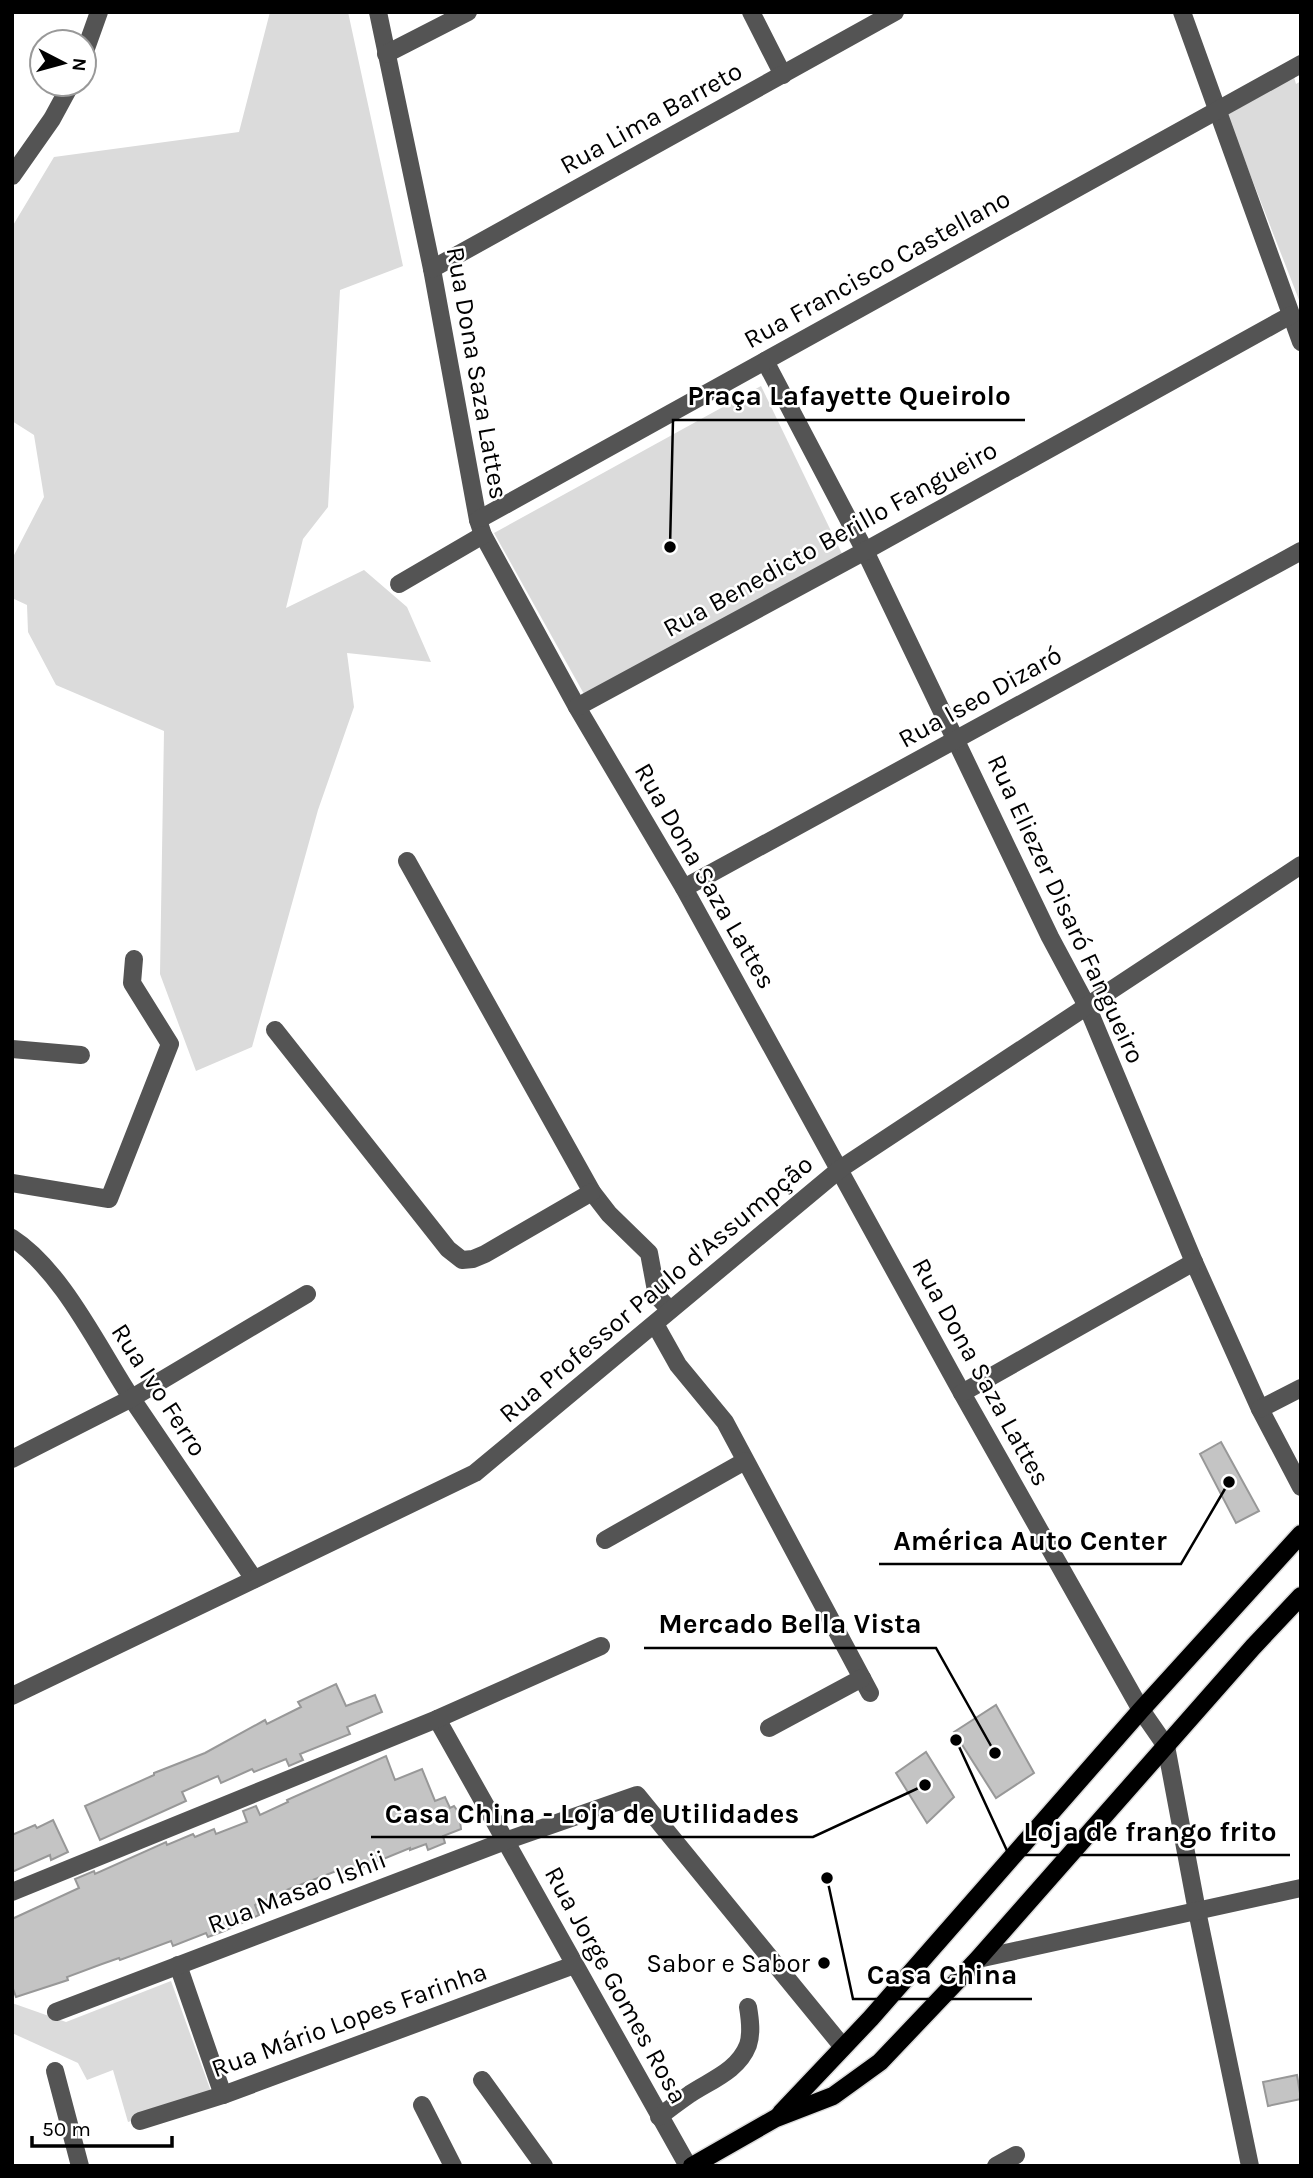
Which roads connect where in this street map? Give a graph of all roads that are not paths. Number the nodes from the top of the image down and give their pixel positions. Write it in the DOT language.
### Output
graph roads {
  1 [pos="378,12"];
  2 [pos="468,12"];
  3 [pos="751,12"];
  4 [pos="895,12"];
  5 [pos="1182,12"];
  6 [pos="386,54"];
  7 [pos="1301,64"];
  8 [pos="783,75"];
  9 [pos="63,98"];
  10 [pos="1217,111"];
  11 [pos="12,176"];
  12 [pos="432,270"];
  13 [pos="1291,315"];
  14 [pos="1301,342"];
  15 [pos="765,361"];
  16 [pos="480,528"];
  17 [pos="865,551"];
  18 [pos="1301,551"];
  19 [pos="399,584"];
  20 [pos="577,707"];
  21 [pos="956,739"];
  22 [pos="407,861"];
  23 [pos="1301,865"];
  24 [pos="684,888"];
  25 [pos="134,959"];
  26 [pos="1087,1006"];
  27 [pos="275,1030"];
  28 [pos="12,1049"];
  29 [pos="81,1055"];
  30 [pos="840,1169"];
  31 [pos="12,1183"];
  32 [pos="592,1192"];
  33 [pos="12,1238"];
  34 [pos="1194,1262"];
  35 [pos="307,1294"];
  36 [pos="670,1310"];
  37 [pos="655,1324"];
  38 [pos="1301,1388"];
  39 [pos="962,1393"];
  40 [pos="131,1398"];
  41 [pos="1260,1409"];
  42 [pos="12,1459"];
  43 [pos="745,1461"];
  44 [pos="1301,1487"];
  45 [pos="1301,1534"];
  46 [pos="605,1540"];
  47 [pos="254,1579"];
  48 [pos="1301,1596"];
  49 [pos="601,1646"];
  50 [pos="12,1696"];
  51 [pos="1141,1710"];
  52 [pos="437,1719"];
  53 [pos="769,1728"];
  54 [pos="1166,1746"];
  55 [pos="505,1841"];
  56 [pos="1301,1888"];
  57 [pos="12,1892"];
  58 [pos="1197,1911"];
  59 [pos="978,1959"];
  60 [pos="178,1965"];
  61 [pos="575,1965"];
  62 [pos="748,2007"];
  63 [pos="56,2012"];
  64 [pos="843,2047"];
  65 [pos="55,2071"];
  66 [pos="482,2080"];
  67 [pos="223,2095"];
  68 [pos="422,2105"];
  69 [pos="659,2117"];
  70 [pos="776,2118"];
  71 [pos="140,2121"];
  72 [pos="1016,2155"];
  73 [pos="80,2166"];
  74 [pos="453,2166"];
  75 [pos="544,2166"];
  76 [pos="690,2166"];
  77 [pos="996,2166"];
  78 [pos="1250,2166"];
  1 -- 6 [label="street, Rua Dona Saza Lattes"];
  2 -- 6 [label="street"];
  3 -- 8 [label="street"];
  4 -- 8 [label="street, Rua Lima Barreto"];
  5 -- 10 [label="street"];
  6 -- 12 [label="street, Rua Dona Saza Lattes"];
  7 -- 10 [label="street, Rua Francisco Castellano"];
  8 -- 12 [label="street, Rua Lima Barreto"];
  9 -- 11 [label="street"];
  10 -- 13 [label="street"];
  10 -- 15 [label="street, Rua Francisco Castellano"];
  12 -- 16 [label="street, Rua Dona Saza Lattes"];
  13 -- 14 [label="street"];
  13 -- 17 [label="street, Rua Benedicto Berillo Fangueiro"];
  15 -- 16 [label="street, Rua Francisco Castellano"];
  15 -- 17 [label="street, Rua Eliezer Disaró Fangueiro"];
  16 -- 19 [label="street, Rua Francisco Castellano"];
  16 -- 20 [label="street, Rua Dona Saza Lattes"];
  17 -- 20 [label="street, Rua Benedicto Berillo Fangueiro"];
  17 -- 21 [label="street, Rua Eliezer Disaró Fangueiro"];
  18 -- 21 [label="street, Rua Iseo Dizaró"];
  20 -- 24 [label="street, Rua Dona Saza Lattes"];
  21 -- 24 [label="street, Rua Iseo Dizaró"];
  21 -- 26 [label="street, Rua Eliezer Disaró Fangueiro"];
  22 -- 32 [label="street"];
  23 -- 26 [label="street, Rua Professor Paulo d'Assumpção"];
  24 -- 30 [label="street, Rua Dona Saza Lattes"];
  25 -- 31 [label="street"];
  26 -- 30 [label="street, Rua Professor Paulo d'Assumpção"];
  26 -- 34 [label="street, Rua Eliezer Disaró Fangueiro"];
  27 -- 32 [label="street"];
  28 -- 29 [label="street"];
  30 -- 36 [label="street, Rua Professor Paulo d'Assumpção"];
  30 -- 39 [label="street, Rua Dona Saza Lattes"];
  32 -- 36 [label="street"];
  33 -- 40 [label="street, Rua Ivo Ferro"];
  34 -- 39 [label="street"];
  34 -- 41 [label="street, Rua Eliezer Disaró Fangueiro"];
  35 -- 40 [label="street"];
  36 -- 37 [label="street, Rua Professor Paulo d'Assumpção"];
  37 -- 43 [label="street"];
  37 -- 47 [label="street, Rua Professor Paulo d'Assumpção"];
  38 -- 41 [label="street"];
  39 -- 51 [label="street, Rua Dona Saza Lattes"];
  40 -- 42 [label="street"];
  40 -- 47 [label="street, Rua Ivo Ferro"];
  41 -- 44 [label="street, Rua Eliezer Disaró Fangueiro"];
  43 -- 46 [label="street"];
  43 -- 53 [label="street"];
  45 -- 51 [label="main road"];
  47 -- 50 [label="street, Rua Professor Paulo d'Assumpção"];
  48 -- 54 [label="main road"];
  49 -- 52 [label="street"];
  51 -- 54 [label="street, Rua Dona Saza Lattes"];
  51 -- 64 [label="main road"];
  52 -- 55 [label="street, Rua Jorge Gomes Rosa"];
  52 -- 57 [label="street"];
  54 -- 58 [label="street"];
  54 -- 59 [label="main road"];
  55 -- 60 [label="street, Rua Masao Ishii"];
  55 -- 61 [label="street, Rua Jorge Gomes Rosa"];
  55 -- 64 [label="street, Rua Masao Ishii"];
  56 -- 58 [label="street"];
  58 -- 59 [label="street"];
  58 -- 78 [label="street"];
  59 -- 70 [label="main road"];
  60 -- 63 [label="street, Rua Masao Ishii"];
  60 -- 67 [label="street"];
  61 -- 67 [label="street, Rua Mário Lopes Farinha"];
  61 -- 69 [label="street, Rua Jorge Gomes Rosa"];
  62 -- 69 [label="street"];
  64 -- 70 [label="main road"];
  65 -- 73 [label="street"];
  66 -- 75 [label="street"];
  67 -- 71 [label="street, Rua Mário Lopes Farinha"];
  68 -- 74 [label="street"];
  69 -- 76 [label="street, Rua Jorge Gomes Rosa"];
  70 -- 76 [label="main road"];
  72 -- 77 [label="street"];
}
